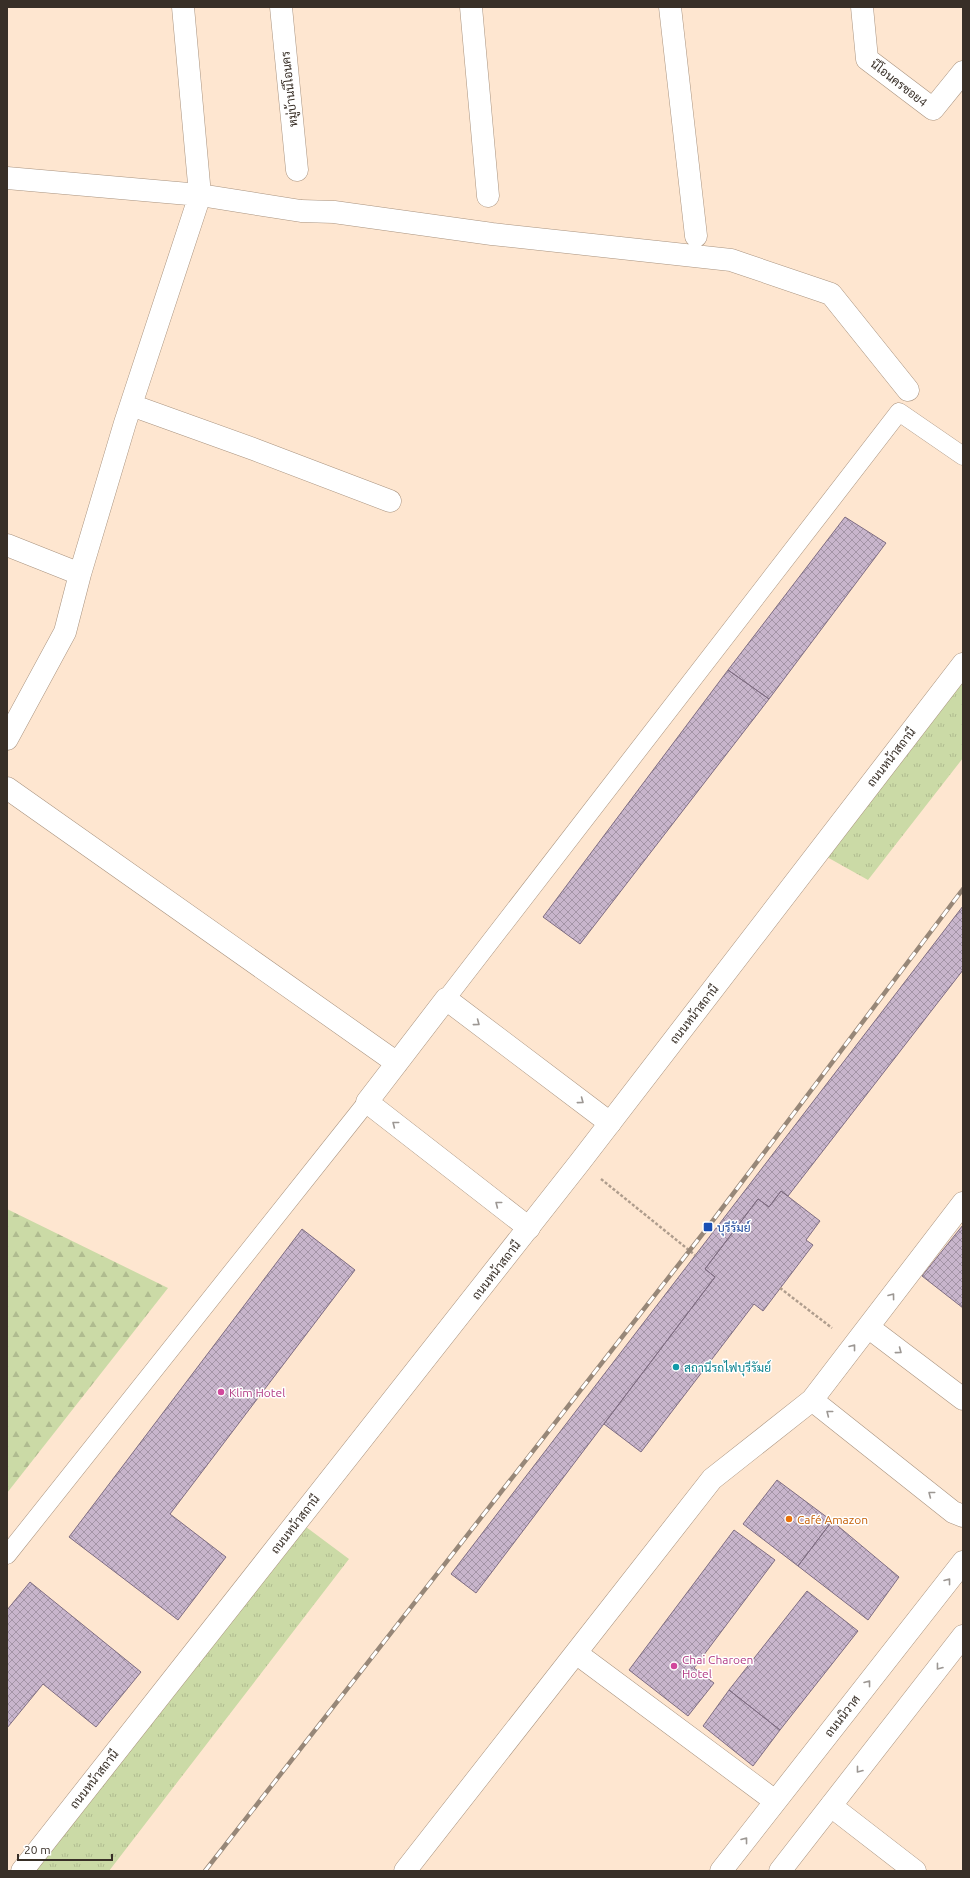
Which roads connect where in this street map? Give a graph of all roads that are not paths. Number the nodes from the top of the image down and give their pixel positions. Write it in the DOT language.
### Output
graph roads {
  1 [pos="182,7"];
  2 [pos="281,7"];
  3 [pos="471,7"];
  4 [pos="670,7"];
  5 [pos="862,7"];
  6 [pos="963,72"];
  7 [pos="296,170"];
  8 [pos="7,178"];
  9 [pos="200,195"];
  10 [pos="488,196"];
  11 [pos="696,236"];
  12 [pos="908,390"];
  13 [pos="131,405"];
  14 [pos="899,412"];
  15 [pos="963,456"];
  16 [pos="390,501"];
  17 [pos="7,545"];
  18 [pos="80,574"];
  19 [pos="963,664"];
  20 [pos="7,739"];
  21 [pos="7,788"];
  22 [pos="446,999"];
  23 [pos="397,1063"];
  24 [pos="367,1102"];
  25 [pos="610,1123"];
  26 [pos="963,1203"];
  27 [pos="529,1228"];
  28 [pos="868,1327"];
  29 [pos="963,1399"];
  30 [pos="812,1400"];
  31 [pos="963,1516"];
  32 [pos="7,1555"];
  33 [pos="963,1562"];
  34 [pos="963,1636"];
  35 [pos="576,1653"];
  36 [pos="775,1801"];
  37 [pos="831,1806"];
  38 [pos="410,1869"];
  39 [pos="22,1871"];
  40 [pos="721,1871"];
  41 [pos="780,1871"];
  42 [pos="916,1871"];
  1 -- 9 [label="street"];
  2 -- 7 [label="street, หมู่บ้านนีโอนคร"];
  3 -- 10 [label="street"];
  4 -- 11 [label="street"];
  5 -- 6 [label="street, นีโอนครซอย4"];
  8 -- 9 [label="street"];
  9 -- 12 [label="street"];
  9 -- 13 [label="street"];
  12 -- 14 [label="lane"];
  13 -- 16 [label="street"];
  13 -- 18 [label="street"];
  14 -- 15 [label="lane"];
  14 -- 22 [label="lane"];
  17 -- 18 [label="street"];
  18 -- 20 [label="street"];
  19 -- 25 [label="street, ถนนหน้าสถานี"];
  21 -- 23 [label="street"];
  22 -- 23 [label="street"];
  22 -- 25 [label="street, one-way"];
  23 -- 24 [label="street"];
  27 -- 24 [label="street, one-way"];
  24 -- 32 [label="lane"];
  25 -- 27 [label="street, ถนนหน้าสถานี"];
  28 -- 26 [label="street, one-way"];
  27 -- 39 [label="street, ถนนหน้าสถานี"];
  28 -- 29 [label="street, one-way"];
  30 -- 28 [label="street, one-way"];
  31 -- 30 [label="street, one-way"];
  30 -- 35 [label="street"];
  36 -- 33 [label="street, ถนนนิวาศ, one-way"];
  34 -- 37 [label="street, one-way"];
  35 -- 36 [label="street"];
  35 -- 38 [label="street"];
  40 -- 36 [label="street, ถนนนิวาศ, one-way"];
  37 -- 41 [label="street"];
  37 -- 42 [label="street"];
}
